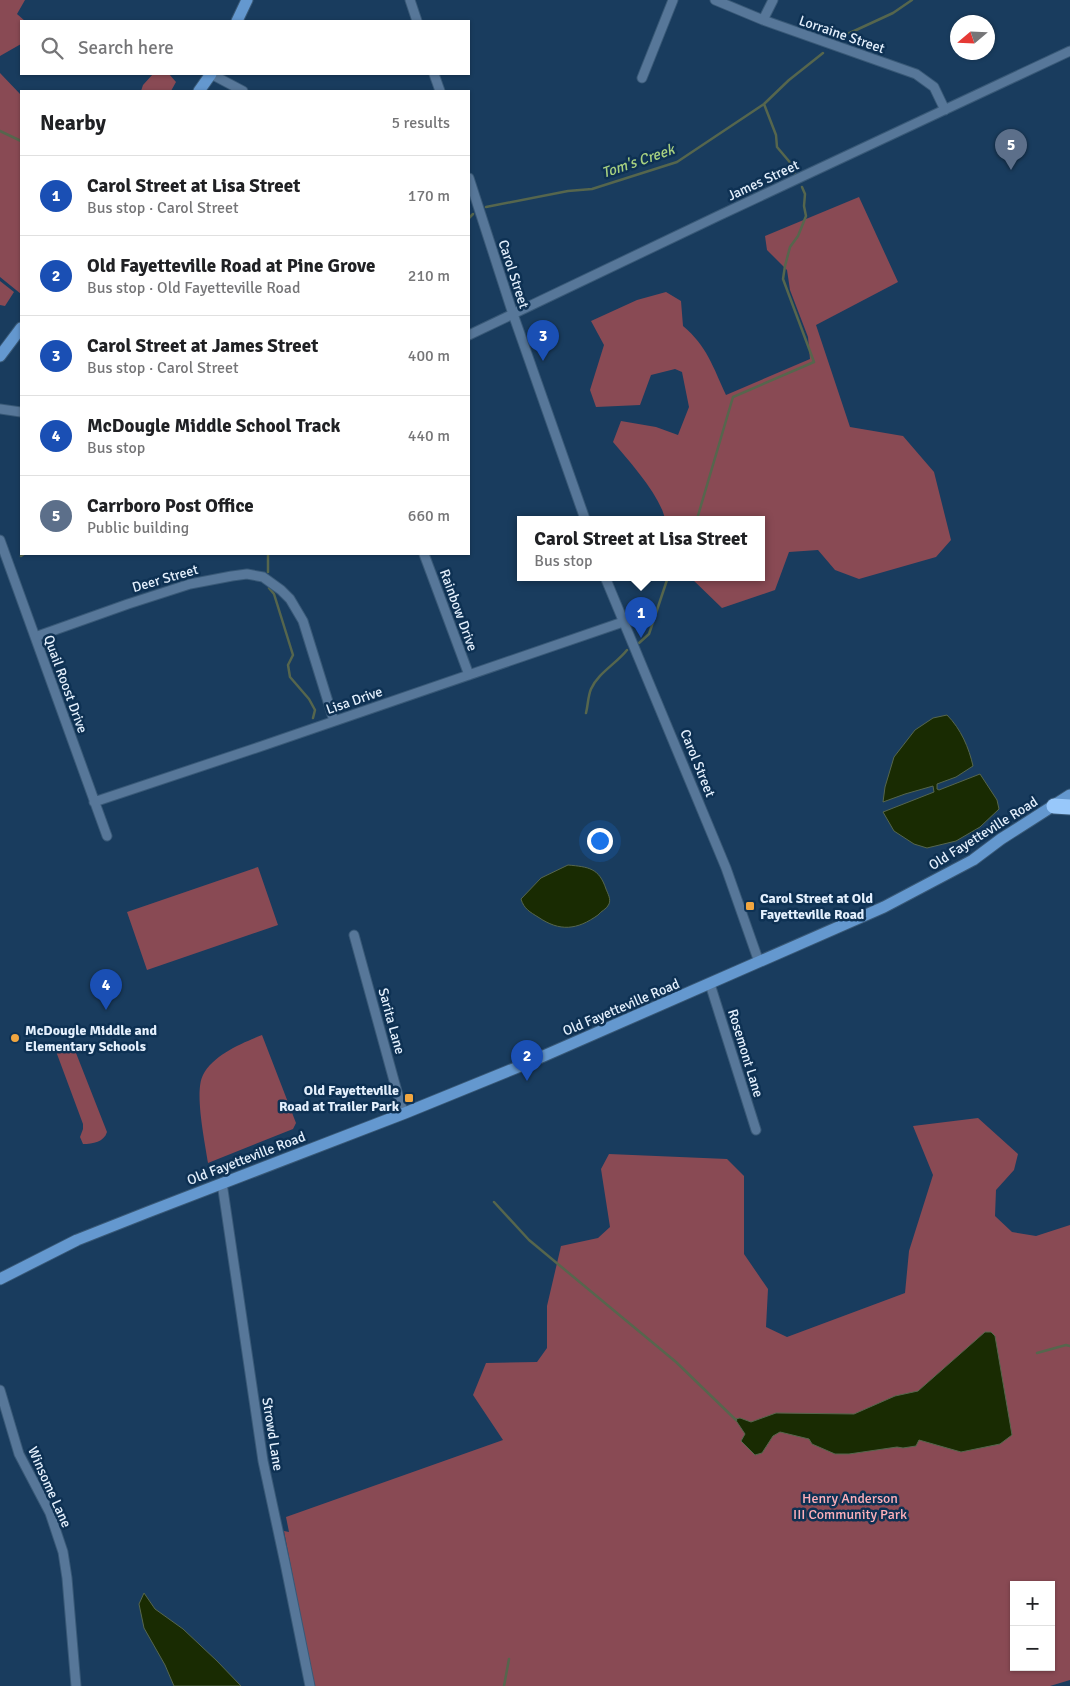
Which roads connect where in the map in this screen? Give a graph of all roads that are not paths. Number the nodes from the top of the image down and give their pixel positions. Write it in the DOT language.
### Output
graph roads {
  1 [pos="247,0"];
  2 [pos="410,0"];
  3 [pos="673,0"];
  4 [pos="715,0"];
  5 [pos="773,0"];
  6 [pos="237,20"];
  7 [pos="417,20"];
  8 [pos="763,20"];
  9 [pos="1070,51"];
  10 [pos="210,75"];
  11 [pos="213,75"];
  12 [pos="434,75"];
  13 [pos="642,78"];
  14 [pos="200,90"];
  15 [pos="241,90"];
  16 [pos="440,90"];
  17 [pos="945,110"];
  18 [pos="470,181"];
  19 [pos="513,314"];
  20 [pos="20,329"];
  21 [pos="470,335"];
  22 [pos="0,356"];
  23 [pos="0,409"];
  24 [pos="20,412"];
  25 [pos="583,516"];
  26 [pos="0,540"];
  27 [pos="424,555"];
  28 [pos="607,581"];
  29 [pos="623,622"];
  30 [pos="35,637"];
  31 [pos="469,675"];
  32 [pos="334,722"];
  33 [pos="1070,795"];
  34 [pos="94,802"];
  35 [pos="1054,806"];
  36 [pos="1070,807"];
  37 [pos="107,836"];
  38 [pos="354,935"];
  39 [pos="759,962"];
  40 [pos="710,984"];
  41 [pos="405,1113"];
  42 [pos="756,1130"];
  43 [pos="222,1184"];
  44 [pos="0,1279"];
  45 [pos="0,1390"];
  46 [pos="76,1686"];
  47 [pos="310,1686"];
  1 -- 6 [label="street"];
  2 -- 7 [label="street"];
  3 -- 13 [label="street"];
  4 -- 8 [label="street, Lorraine Street"];
  5 -- 8 [label="street"];
  8 -- 17 [label="street, Lorraine Street"];
  9 -- 17 [label="street, James Street"];
  10 -- 14 [label="street"];
  11 -- 15 [label="street"];
  12 -- 16 [label="street"];
  17 -- 19 [label="street, James Street"];
  18 -- 19 [label="street, Carol Street"];
  19 -- 21 [label="street, James Street"];
  19 -- 25 [label="street, Carol Street"];
  20 -- 22 [label="street"];
  23 -- 24 [label="street"];
  26 -- 30 [label="street, Quail Roost Drive"];
  27 -- 31 [label="street, Rainbow Drive"];
  28 -- 29 [label="street, Carol Street"];
  29 -- 31 [label="street, Lisa Drive"];
  29 -- 39 [label="street, Carol Street"];
  30 -- 32 [label="street, Deer Street"];
  30 -- 34 [label="street, Quail Roost Drive"];
  31 -- 32 [label="street, Lisa Drive"];
  32 -- 34 [label="street, Lisa Drive"];
  33 -- 35 [label="street, Old Fayetteville Road"];
  34 -- 37 [label="street, Quail Roost Drive"];
  35 -- 36 [label="highway"];
  35 -- 39 [label="street, Old Fayetteville Road"];
  38 -- 41 [label="street, Sarita Lane"];
  39 -- 40 [label="street, Old Fayetteville Road"];
  40 -- 41 [label="street, Old Fayetteville Road"];
  40 -- 42 [label="street, Rosemont Lane"];
  41 -- 43 [label="street, Old Fayetteville Road"];
  43 -- 44 [label="street, Old Fayetteville Road"];
  43 -- 47 [label="street, Strowd Lane"];
  45 -- 46 [label="street, Winsome Lane"];
}
